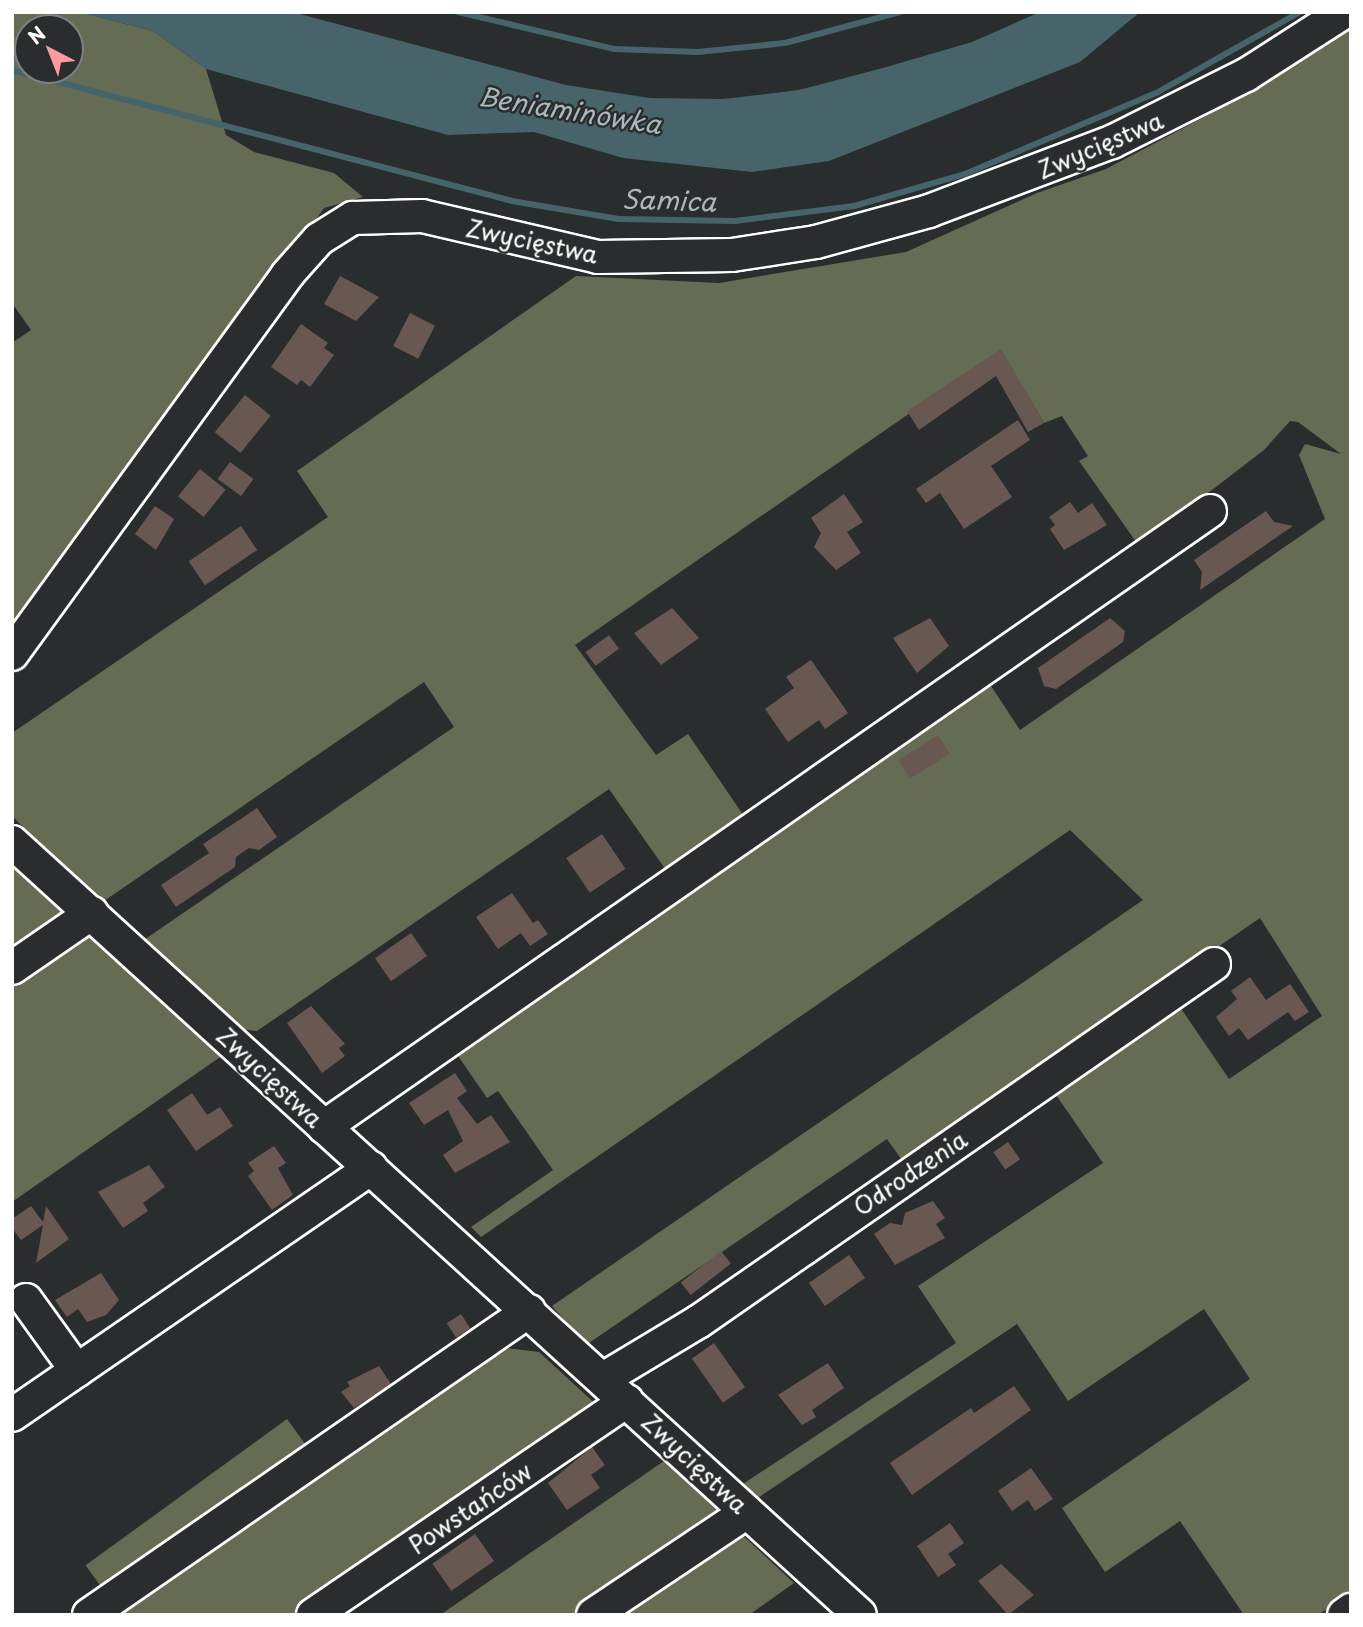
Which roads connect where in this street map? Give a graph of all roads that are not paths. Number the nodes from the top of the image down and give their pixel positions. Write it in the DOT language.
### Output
graph roads {
  1 [pos="1344,12"];
  2 [pos="1210,512"];
  3 [pos="12,654"];
  4 [pos="12,842"];
  5 [pos="92,913"];
  6 [pos="1214,964"];
  7 [pos="12,968"];
  8 [pos="324,1127"];
  9 [pos="371,1168"];
  10 [pos="26,1300"];
  11 [pos="529,1311"];
  12 [pos="77,1371"];
  13 [pos="603,1379"];
  14 [pos="627,1401"];
  15 [pos="12,1415"];
  16 [pos="747,1512"];
  17 [pos="1351,1610"];
  18 [pos="89,1615"];
  19 [pos="313,1615"];
  20 [pos="593,1615"];
  21 [pos="860,1615"];
  22 [pos="1344,1615"];
  1 -- 3 [label="street, Zwycięstwa"];
  2 -- 8 [label="street"];
  4 -- 5 [label="street, Zwycięstwa"];
  5 -- 7 [label="street"];
  5 -- 8 [label="street, Zwycięstwa"];
  6 -- 13 [label="street, Odrodzenia"];
  8 -- 9 [label="street, Zwycięstwa"];
  9 -- 11 [label="street, Zwycięstwa"];
  9 -- 12 [label="street"];
  10 -- 12 [label="street"];
  11 -- 13 [label="street, Zwycięstwa"];
  11 -- 18 [label="street"];
  12 -- 15 [label="street"];
  13 -- 14 [label="street, Zwycięstwa"];
  14 -- 16 [label="street, Zwycięstwa"];
  14 -- 19 [label="street, Powstańców"];
  16 -- 20 [label="street"];
  16 -- 21 [label="street, Zwycięstwa"];
  17 -- 22 [label="street"];
}
